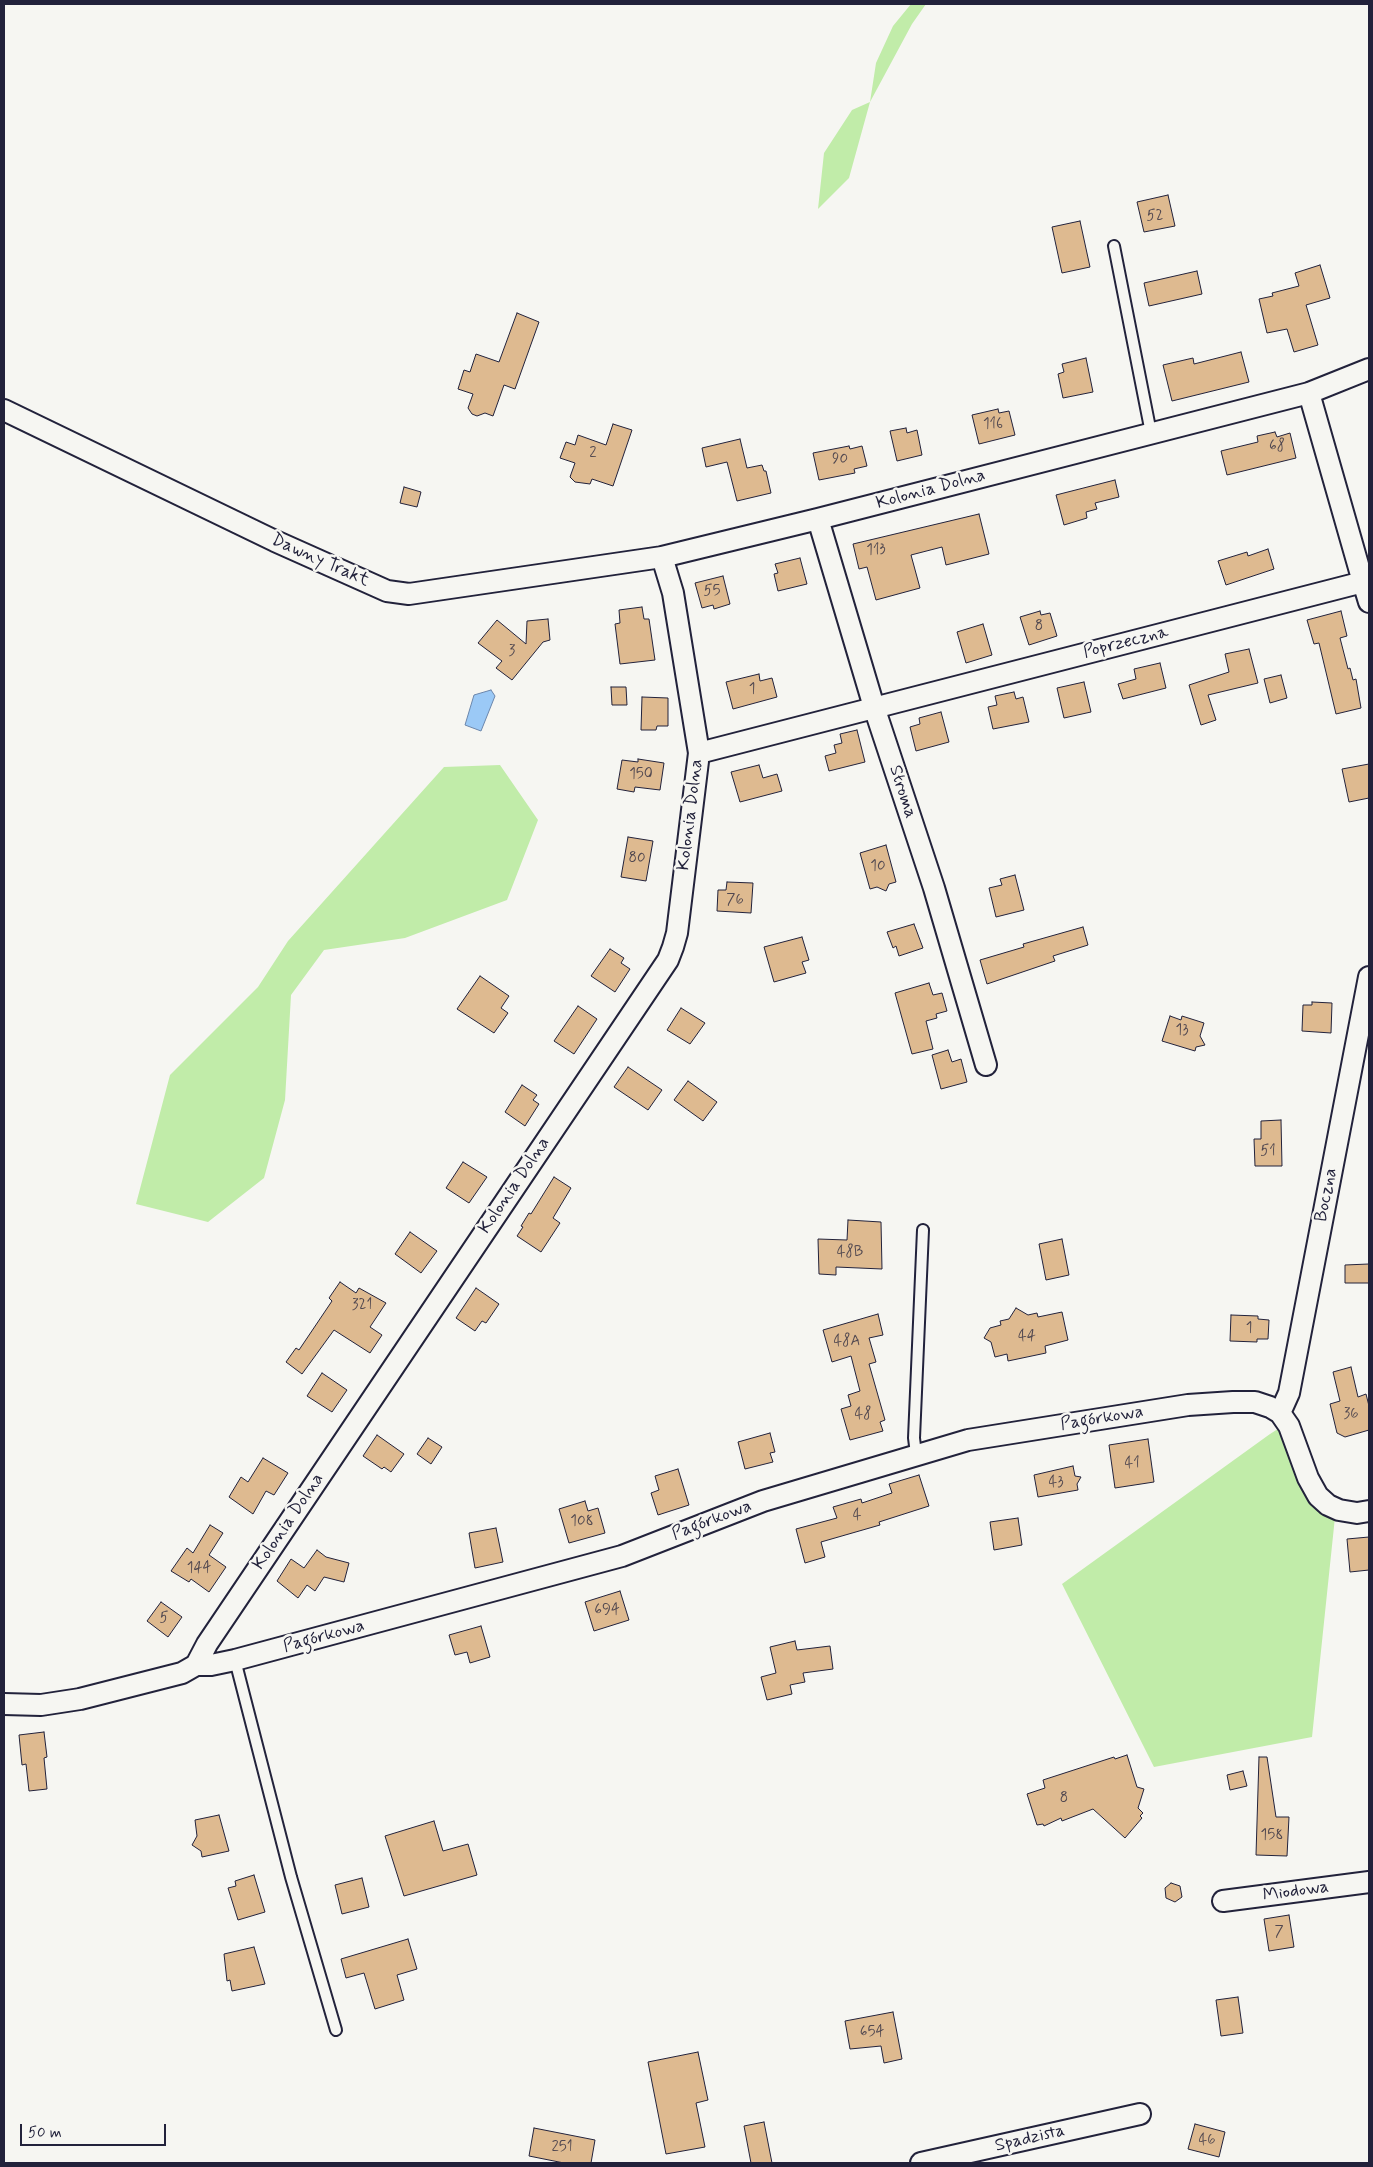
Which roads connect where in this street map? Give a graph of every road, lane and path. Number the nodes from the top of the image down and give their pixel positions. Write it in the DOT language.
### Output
graph roads {
  1 [pos="1114,246"];
  2 [pos="1369,368"];
  3 [pos="1310,393"];
  4 [pos="4,410"];
  5 [pos="1151,433"];
  6 [pos="818,520"];
  7 [pos="662,557"];
  8 [pos="1363,582"];
  9 [pos="1369,602"];
  10 [pos="874,708"];
  11 [pos="699,753"];
  12 [pos="1369,977"];
  13 [pos="986,1065"];
  14 [pos="924,1230"];
  15 [pos="1280,1413"];
  16 [pos="916,1454"];
  17 [pos="1369,1511"];
  18 [pos="235,1660"];
  19 [pos="196,1665"];
  20 [pos="4,1704"];
  21 [pos="1369,1882"];
  22 [pos="1223,1902"];
  23 [pos="336,2030"];
  24 [pos="1140,2114"];
  25 [pos="921,2163"];
  1 -- 5 [label="lane"];
  2 -- 3 [label="street, Kolonia Dolna"];
  3 -- 5 [label="street, Kolonia Dolna"];
  3 -- 8 [label="street"];
  4 -- 7 [label="street, Dawny Trakt"];
  5 -- 6 [label="street, Kolonia Dolna"];
  6 -- 7 [label="street, Kolonia Dolna"];
  6 -- 10 [label="street, Stroma"];
  7 -- 11 [label="street, Kolonia Dolna"];
  8 -- 9 [label="street"];
  8 -- 10 [label="street, Poprzeczna"];
  10 -- 11 [label="street, Poprzeczna"];
  10 -- 13 [label="street, Stroma"];
  11 -- 19 [label="street, Kolonia Dolna"];
  12 -- 15 [label="street, Boczna"];
  14 -- 16 [label="lane"];
  15 -- 16 [label="street, Pagórkowa"];
  15 -- 17 [label="street"];
  16 -- 18 [label="street, Pagórkowa"];
  18 -- 19 [label="street, Pagórkowa"];
  18 -- 23 [label="lane"];
  19 -- 20 [label="street, Pagórkowa"];
  21 -- 22 [label="street, Miodowa"];
  24 -- 25 [label="street, Spadzista"];
}
